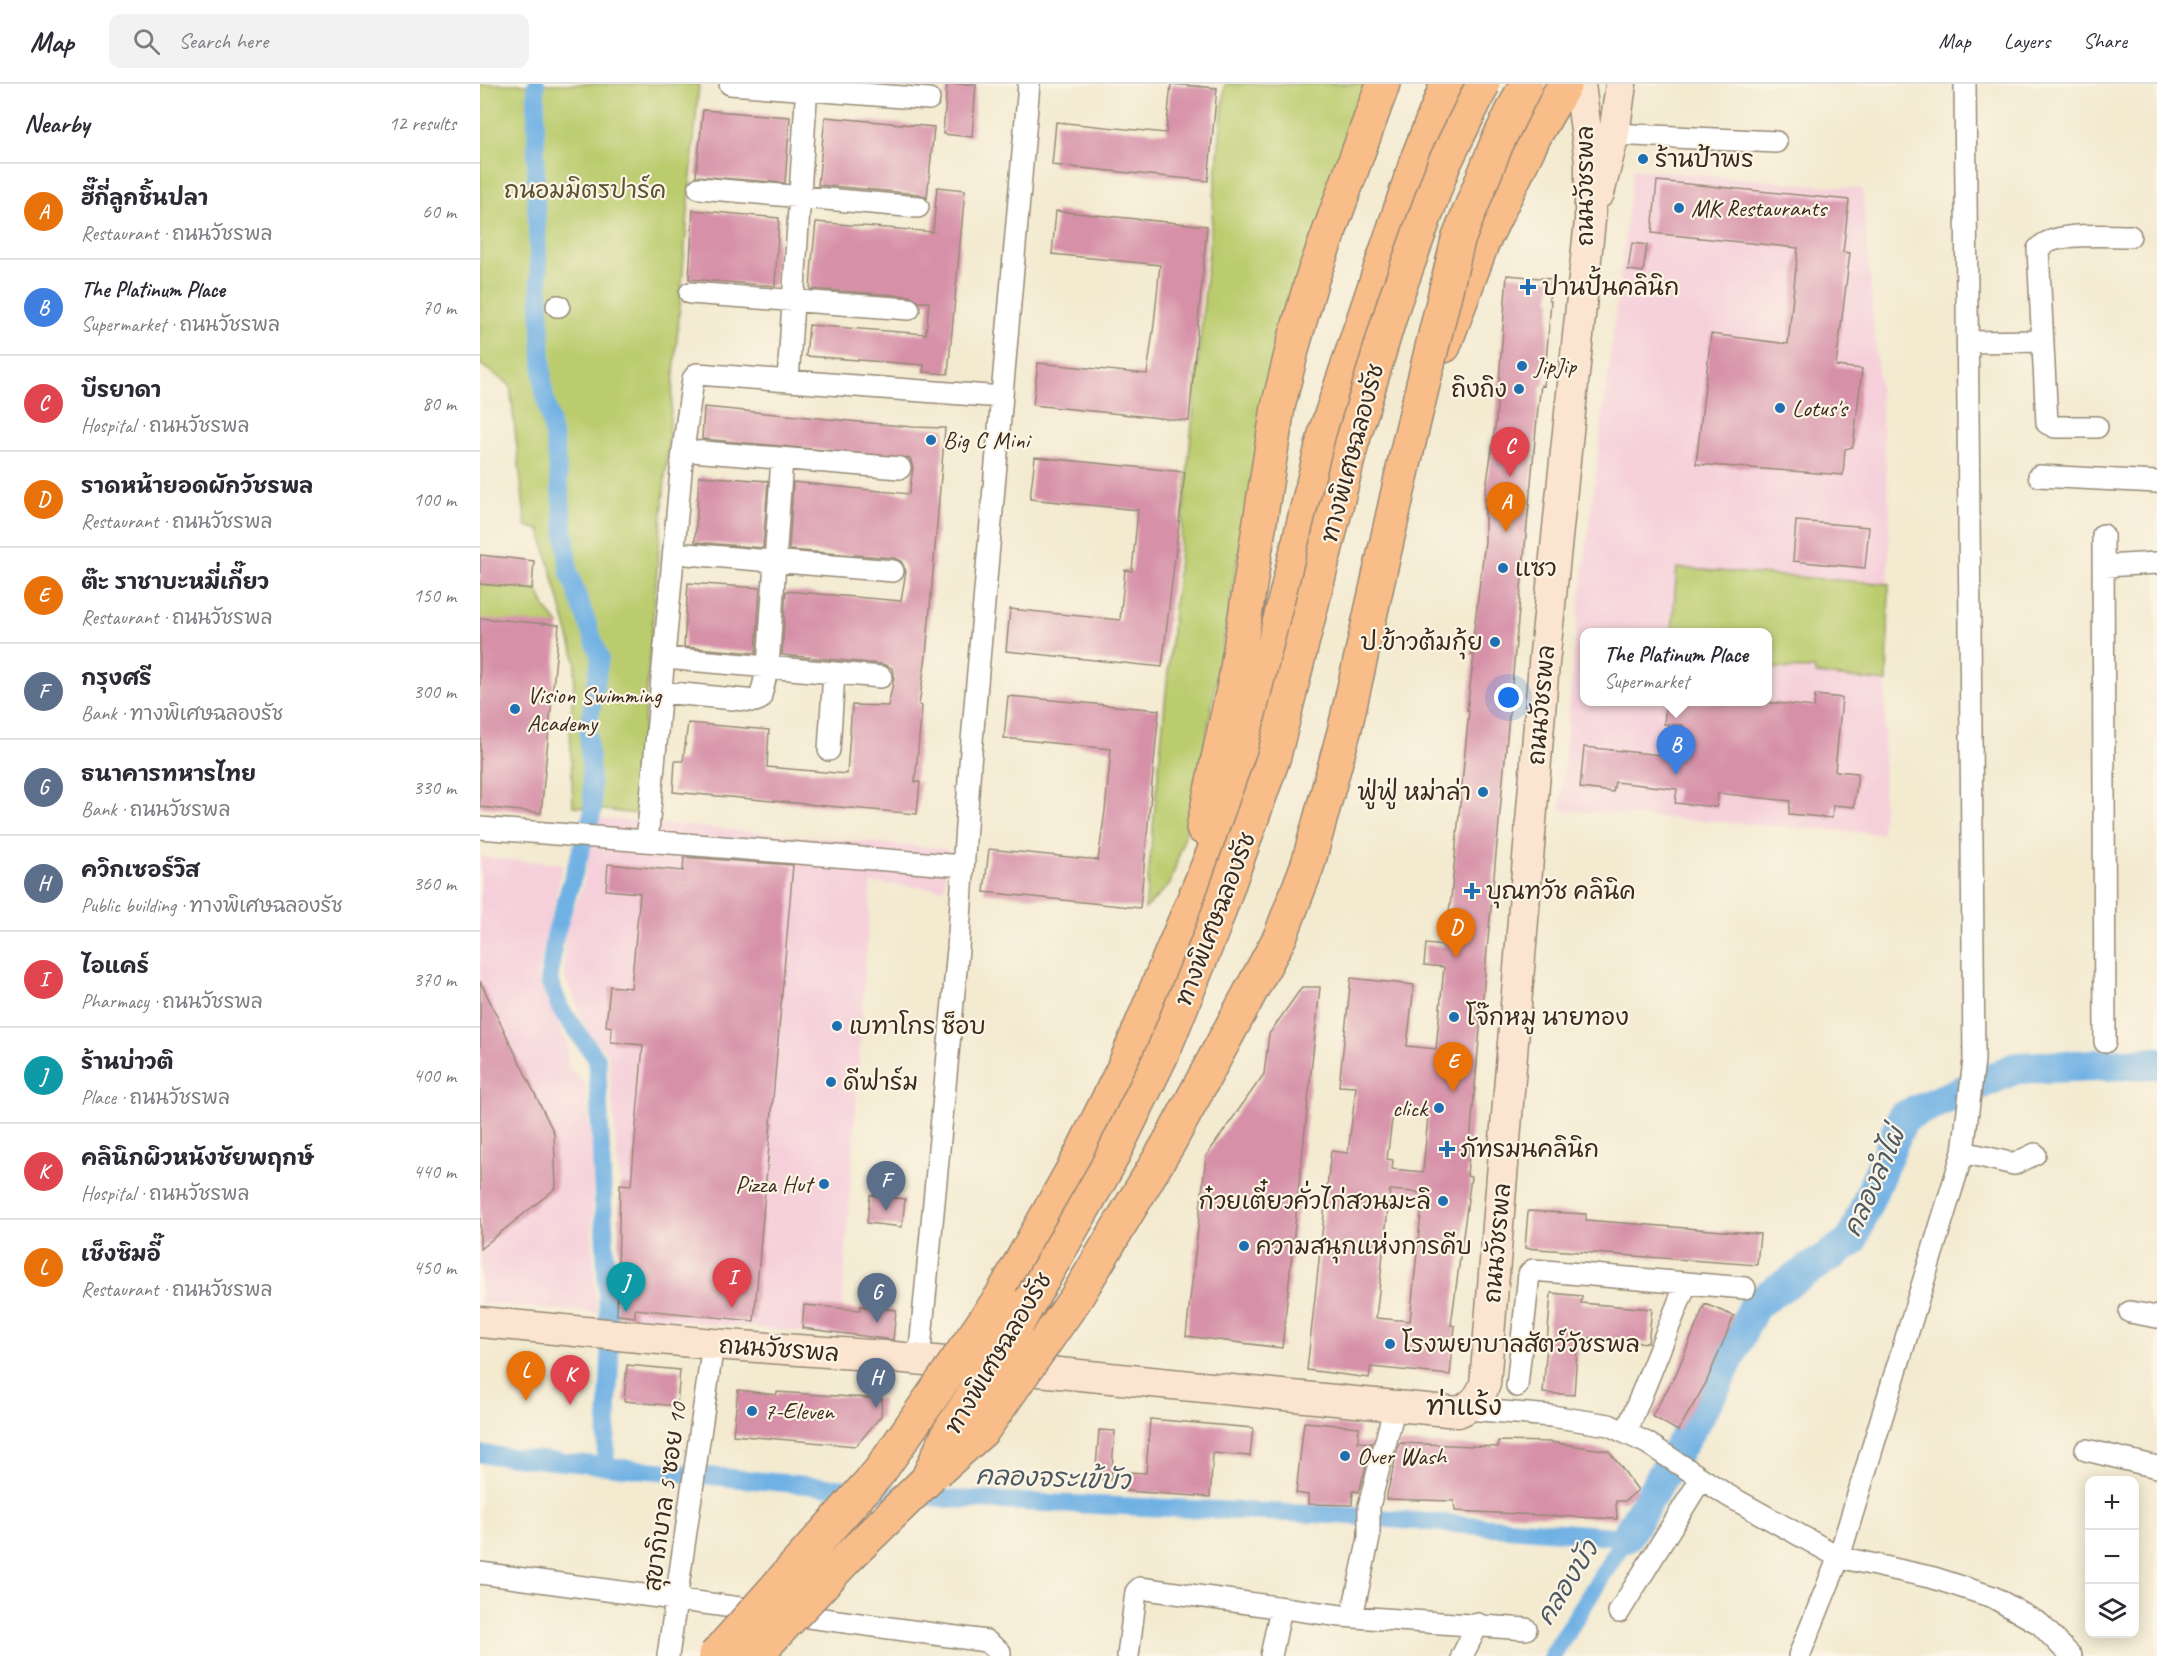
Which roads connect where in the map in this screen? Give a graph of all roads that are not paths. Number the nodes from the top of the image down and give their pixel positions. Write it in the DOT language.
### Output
graph roads {
  1 [pos="730,84"];
  2 [pos="1029,84"];
  3 [pos="1383,84"];
  4 [pos="1447,84"];
  5 [pos="1483,84"];
  6 [pos="1526,84"];
  7 [pos="1565,84"];
  8 [pos="1580,84"];
  9 [pos="1621,84"];
  10 [pos="1965,84"];
  11 [pos="807,87"];
  12 [pos="929,99"];
  13 [pos="1614,134"];
  14 [pos="1776,142"];
  15 [pos="699,188"];
  16 [pos="799,196"];
  17 [pos="918,207"];
  18 [pos="1590,220"];
  19 [pos="2130,236"];
  20 [pos="690,293"];
  21 [pos="794,299"];
  22 [pos="909,309"];
  23 [pos="2043,341"];
  24 [pos="1968,342"];
  25 [pos="788,381"];
  26 [pos="1002,397"];
  27 [pos="2097,427"];
  28 [pos="1410,438"];
  29 [pos="692,451"];
  30 [pos="782,458"];
  31 [pos="900,468"];
  32 [pos="2039,476"];
  33 [pos="2157,482"];
  34 [pos="2103,535"];
  35 [pos="687,554"];
  36 [pos="775,561"];
  37 [pos="2157,563"];
  38 [pos="2104,566"];
  39 [pos="893,572"];
  40 [pos="665,658"];
  41 [pos="768,667"];
  42 [pos="834,673"];
  43 [pos="881,678"];
  44 [pos="662,692"];
  45 [pos="829,750"];
  46 [pos="480,828"];
  47 [pos="647,841"];
  48 [pos="963,866"];
  49 [pos="1191,909"];
  50 [pos="2105,1042"];
  51 [pos="1963,1152"];
  52 [pos="2035,1154"];
  53 [pos="1686,1284"];
  54 [pos="1745,1288"];
  55 [pos="2130,1312"];
  56 [pos="2157,1317"];
  57 [pos="480,1322"];
  58 [pos="713,1344"];
  59 [pos="920,1360"];
  60 [pos="1517,1386"];
  61 [pos="1395,1406"];
  62 [pos="1468,1409"];
  63 [pos="1626,1433"];
  64 [pos="2086,1450"];
  65 [pos="2157,1467"];
  66 [pos="1696,1475"];
  67 [pos="927,1480"];
  68 [pos="1839,1557"];
  69 [pos="480,1573"];
  70 [pos="677,1601"];
  71 [pos="1281,1608"];
  72 [pos="1618,1612"];
  73 [pos="1352,1616"];
  74 [pos="1478,1624"];
  75 [pos="1526,1629"];
  76 [pos="668,1656"];
  77 [pos="715,1656"];
  78 [pos="755,1656"];
  79 [pos="1000,1656"];
  80 [pos="1128,1656"];
  81 [pos="1271,1656"];
  82 [pos="1462,1656"];
  83 [pos="1799,1656"];
  84 [pos="2071,1656"];
  1 -- 11 [label="street"];
  2 -- 26 [label="street"];
  3 -- 49 [label="highway"];
  4 -- 49 [label="highway, ทางพิเศษฉลองรัช"];
  5 -- 67 [label="highway, ทางพิเศษฉลองรัช, bridge"];
  6 -- 28 [label="highway, bridge"];
  7 -- 28 [label="highway, bridge"];
  8 -- 18 [label="main road, ถนนวัชรพล"];
  9 -- 13 [label="main road"];
  10 -- 24 [label="street"];
  11 -- 12 [label="street"];
  11 -- 16 [label="street"];
  13 -- 14 [label="street"];
  13 -- 18 [label="main road"];
  15 -- 16 [label="street"];
  16 -- 17 [label="street"];
  16 -- 21 [label="street"];
  18 -- 62 [label="main road, ถนนวัชรพล"];
  19 -- 23 [label="street"];
  20 -- 21 [label="street"];
  21 -- 22 [label="street"];
  21 -- 25 [label="street"];
  23 -- 24 [label="street"];
  23 -- 27 [label="street"];
  24 -- 51 [label="street"];
  25 -- 26 [label="street"];
  25 -- 40 [label="street"];
  26 -- 48 [label="street"];
  28 -- 67 [label="highway, bridge"];
  29 -- 30 [label="street"];
  30 -- 31 [label="street"];
  30 -- 36 [label="street"];
  32 -- 33 [label="street"];
  34 -- 38 [label="street"];
  35 -- 36 [label="street"];
  36 -- 39 [label="street"];
  36 -- 41 [label="street"];
  37 -- 38 [label="street"];
  38 -- 50 [label="street"];
  40 -- 41 [label="street"];
  40 -- 44 [label="street"];
  41 -- 42 [label="street"];
  41 -- 44 [label="street"];
  42 -- 43 [label="street"];
  42 -- 45 [label="street"];
  44 -- 47 [label="street"];
  46 -- 47 [label="street"];
  47 -- 48 [label="street"];
  48 -- 59 [label="street"];
  49 -- 77 [label="highway, ทางพิเศษฉลองรัช, bridge"];
  51 -- 52 [label="street"];
  51 -- 68 [label="street"];
  53 -- 54 [label="street"];
  53 -- 60 [label="street"];
  53 -- 63 [label="street"];
  55 -- 56 [label="street"];
  57 -- 58 [label="main road, ถนนวัชรพล"];
  58 -- 59 [label="main road, ถนนวัชรพล"];
  58 -- 70 [label="street, สุขาภิบาล 5 ซอย 10"];
  59 -- 61 [label="main road, ถนนวัชรพล"];
  61 -- 62 [label="main road, ถนนวัชรพล"];
  61 -- 73 [label="street"];
  62 -- 63 [label="street"];
  63 -- 66 [label="street"];
  64 -- 65 [label="street"];
  66 -- 68 [label="street"];
  66 -- 72 [label="street"];
  67 -- 78 [label="highway, ทางพิเศษฉลองรัช, bridge"];
  68 -- 83 [label="street"];
  68 -- 84 [label="street"];
  69 -- 70 [label="street"];
  70 -- 76 [label="street, สุขาภิบาล 5 ซอย 10"];
  70 -- 79 [label="street"];
  71 -- 73 [label="street"];
  71 -- 80 [label="street"];
  71 -- 81 [label="street"];
  73 -- 74 [label="street"];
  74 -- 75 [label="street"];
  74 -- 82 [label="street"];
}
